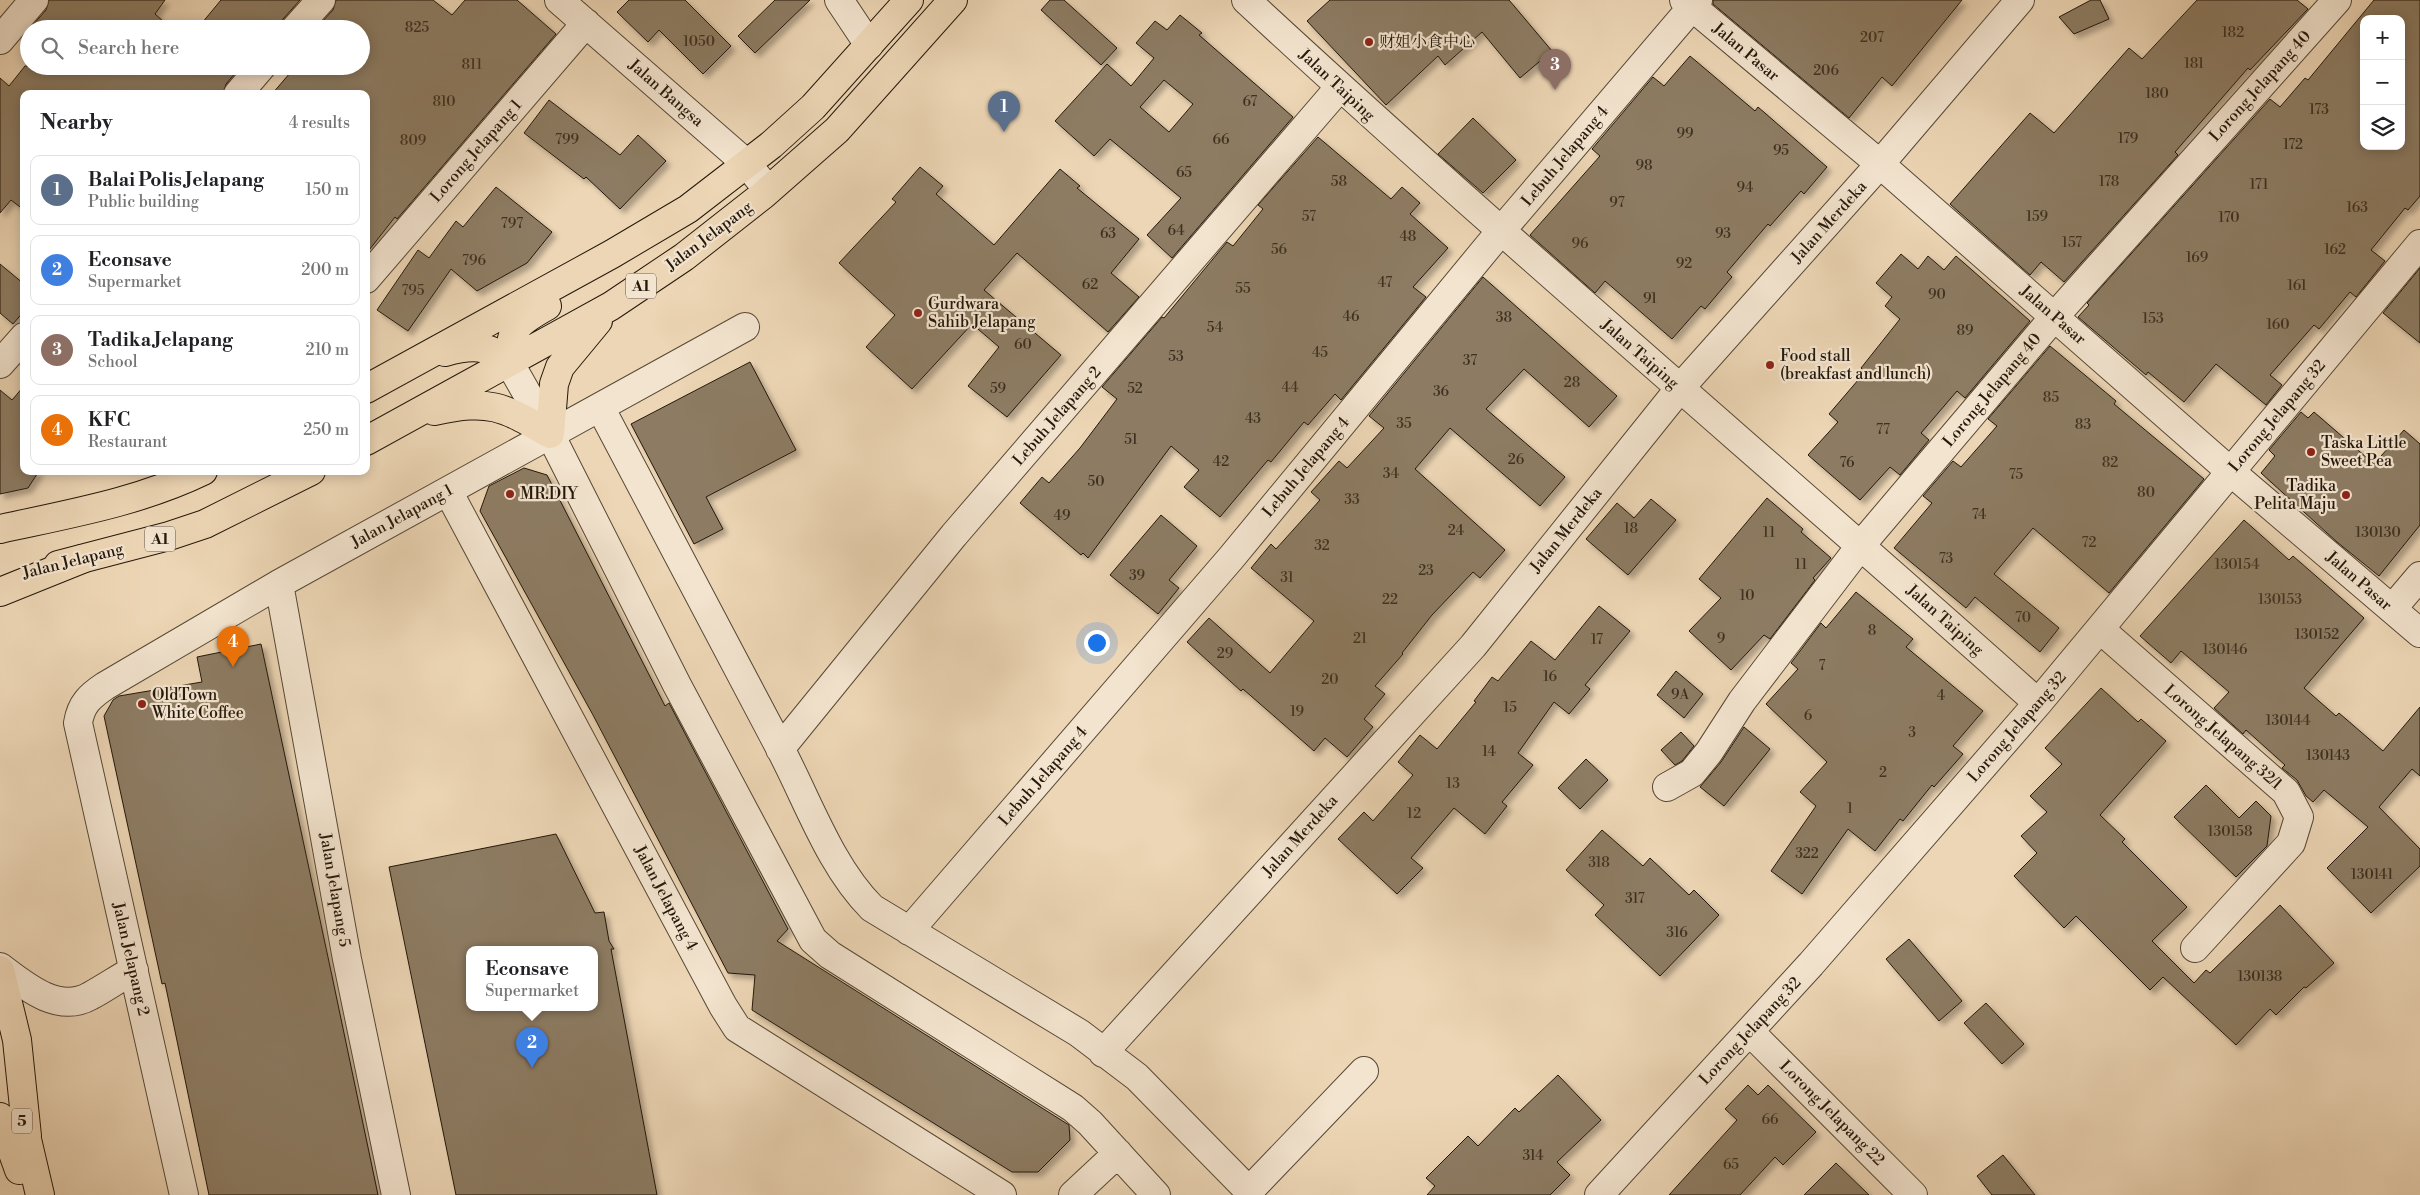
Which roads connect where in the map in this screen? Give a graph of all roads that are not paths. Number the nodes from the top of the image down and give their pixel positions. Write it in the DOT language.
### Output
graph roads {
  1 [pos="34,0"];
  2 [pos="320,0"];
  3 [pos="559,0"];
  4 [pos="839,0"];
  5 [pos="909,0"];
  6 [pos="953,0"];
  7 [pos="1246,0"];
  8 [pos="2020,0"];
  9 [pos="2337,0"];
  10 [pos="1691,2"];
  11 [pos="303,20"];
  12 [pos="586,23"];
  13 [pos="0,40"];
  14 [pos="869,45"];
  15 [pos="254,75"];
  16 [pos="1340,88"];
  17 [pos="241,90"];
  18 [pos="747,164"];
  19 [pos="1880,164"];
  20 [pos="768,190"];
  21 [pos="1500,232"];
  22 [pos="2420,244"];
  23 [pos="370,274"];
  24 [pos="611,306"];
  25 [pos="2054,316"];
  26 [pos="745,327"];
  27 [pos="20,342"];
  28 [pos="509,362"];
  29 [pos="0,364"];
  30 [pos="409,366"];
  31 [pos="370,386"];
  32 [pos="1680,388"];
  33 [pos="600,406"];
  34 [pos="410,416"];
  35 [pos="550,434"];
  36 [pos="370,439"];
  37 [pos="2231,472"];
  38 [pos="194,475"];
  39 [pos="303,475"];
  40 [pos="448,491"];
  41 [pos="0,529"];
  42 [pos="1861,545"];
  43 [pos="82,559"];
  44 [pos="2420,576"];
  45 [pos="0,578"];
  46 [pos="279,584"];
  47 [pos="0,592"];
  48 [pos="2392,609"];
  49 [pos="2101,630"];
  50 [pos="2420,634"];
  51 [pos="2038,704"];
  52 [pos="78,723"];
  53 [pos="780,749"];
  54 [pos="1667,788"];
  55 [pos="909,931"];
  56 [pos="2194,948"];
  57 [pos="0,968"];
  58 [pos="134,970"];
  59 [pos="1750,1032"];
  60 [pos="0,1047"];
  61 [pos="1103,1052"];
  62 [pos="1364,1071"];
  63 [pos="0,1117"];
  64 [pos="27,1136"];
  65 [pos="1118,1153"];
  66 [pos="28,1195"];
  67 [pos="40,1195"];
  68 [pos="184,1195"];
  69 [pos="396,1195"];
  70 [pos="1002,1195"];
  71 [pos="1074,1195"];
  72 [pos="1156,1195"];
  73 [pos="1599,1195"];
  74 [pos="1914,1195"];
  1 -- 13 [label="street"];
  2 -- 11 [label="street"];
  3 -- 12 [label="street, Jalan Bangsa"];
  4 -- 14 [label="street"];
  5 -- 14 [label="main road, Jalan Jelapang / A1"];
  6 -- 20 [label="main road, Jalan Jelapang / A1"];
  7 -- 16 [label="street, Jalan Taiping"];
  8 -- 19 [label="street, Jalan Merdeka"];
  9 -- 25 [label="street, Lorong Jelapang 40"];
  10 -- 19 [label="street, Jalan Pasar"];
  10 -- 21 [label="street, Lebuh Jelapang 4"];
  12 -- 18 [label="street, Jalan Bangsa"];
  12 -- 23 [label="street, Lorong Jelapang 1"];
  14 -- 18 [label="main road, Jalan Jelapang / A1"];
  15 -- 17 [label="street"];
  16 -- 21 [label="street, Jalan Taiping"];
  16 -- 53 [label="street, Lebuh Jelapang 2"];
  18 -- 20 [label="street, Jalan Bangsa"];
  18 -- 28 [label="main road"];
  18 -- 30 [label="main road, Jalan Jelapang / A1"];
  19 -- 25 [label="street, Jalan Pasar"];
  19 -- 32 [label="street, Jalan Merdeka"];
  20 -- 24 [label="main road, Jalan Jelapang / A1"];
  21 -- 32 [label="street, Jalan Taiping"];
  21 -- 55 [label="street, Lebuh Jelapang 4"];
  22 -- 37 [label="street, Lorong Jelapang 32"];
  24 -- 28 [label="main road, Jalan Jelapang / A1"];
  24 -- 35 [label="main road"];
  25 -- 37 [label="street, Jalan Pasar"];
  25 -- 42 [label="street, Lorong Jelapang 40"];
  26 -- 33 [label="street, Jalan Jelapang 1"];
  27 -- 29 [label="street"];
  28 -- 30 [label="main road"];
  28 -- 34 [label="main road, Jalan Jelapang / A1"];
  28 -- 35 [label="street"];
  30 -- 31 [label="main road, Jalan Jelapang / A1"];
  32 -- 42 [label="street, Jalan Taiping"];
  32 -- 61 [label="street, Jalan Merdeka"];
  33 -- 35 [label="street, Jalan Jelapang 1"];
  33 -- 53 [label="street"];
  34 -- 35 [label="main road"];
  34 -- 36 [label="main road, Jalan Jelapang / A1"];
  35 -- 40 [label="street, Jalan Jelapang 1"];
  35 -- 65 [label="street"];
  37 -- 48 [label="street, Jalan Pasar"];
  37 -- 49 [label="street, Lorong Jelapang 32"];
  38 -- 41 [label="main road"];
  39 -- 43 [label="main road, Jalan Jelapang / A1"];
  40 -- 46 [label="street, Jalan Jelapang 1"];
  40 -- 70 [label="street, Jalan Jelapang 4"];
  42 -- 51 [label="street, Jalan Taiping"];
  42 -- 54 [label="street, Lorong Jelapang 40"];
  43 -- 45 [label="main road, Jalan Jelapang / A1"];
  43 -- 47 [label="main road"];
  44 -- 48 [label="street"];
  46 -- 52 [label="street, Jalan Jelapang 1"];
  46 -- 69 [label="street, Jalan Jelapang 5"];
  48 -- 50 [label="street, Jalan Pasar"];
  49 -- 51 [label="street, Lorong Jelapang 32"];
  49 -- 56 [label="street, Lorong Jelapang 32/1"];
  51 -- 59 [label="street, Lorong Jelapang 32"];
  52 -- 58 [label="street, Jalan Jelapang 2"];
  53 -- 55 [label="street"];
  55 -- 61 [label="street"];
  57 -- 58 [label="street"];
  57 -- 64 [label="main road"];
  58 -- 68 [label="street, Jalan Jelapang 2"];
  59 -- 73 [label="street, Lorong Jelapang 32"];
  59 -- 74 [label="street, Lorong Jelapang 22"];
  60 -- 64 [label="main road, 5"];
  61 -- 62 [label="street"];
  63 -- 66 [label="main road, 5"];
  64 -- 67 [label="main road, 5"];
  65 -- 71 [label="street"];
  65 -- 72 [label="street"];
}
